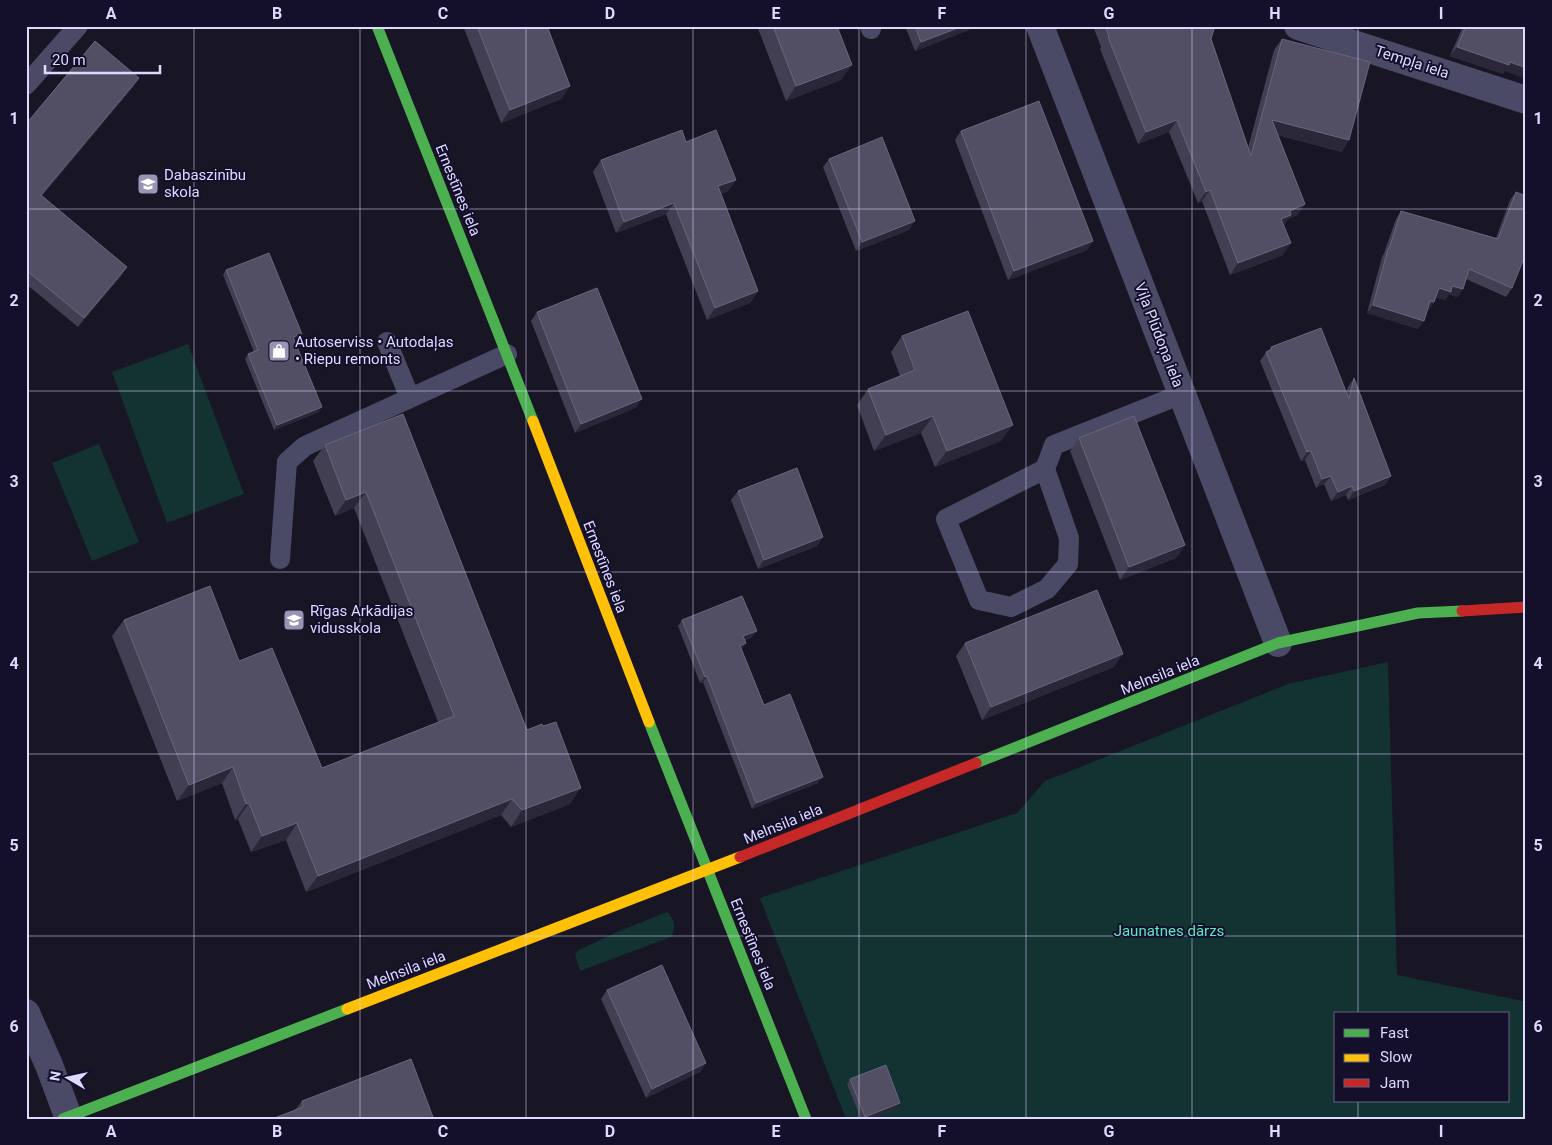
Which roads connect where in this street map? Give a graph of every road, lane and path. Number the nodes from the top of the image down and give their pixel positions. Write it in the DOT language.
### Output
graph roads {
  1 [pos="78,26"];
  2 [pos="377,26"];
  3 [pos="1040,26"];
  4 [pos="1312,28"];
  5 [pos="26,85"];
  6 [pos="1526,100"];
  7 [pos="387,342"];
  8 [pos="507,354"];
  9 [pos="1182,394"];
  10 [pos="410,398"];
  11 [pos="1045,468"];
  12 [pos="280,559"];
  13 [pos="1526,607"];
  14 [pos="1278,643"];
  15 [pos="707,870"];
  16 [pos="26,1013"];
  17 [pos="67,1118"];
  18 [pos="806,1119"];
  1 -- 5 [label="lane"];
  2 -- 8 [label="street, Ernestīnes iela"];
  3 -- 9 [label="street, Viļa Plūdoņa iela"];
  4 -- 6 [label="street, Tempļa iela"];
  7 -- 10 [label="lane"];
  8 -- 10 [label="lane"];
  8 -- 15 [label="street, Ernestīnes iela"];
  9 -- 11 [label="lane"];
  9 -- 14 [label="street, Viļa Plūdoņa iela"];
  10 -- 12 [label="lane"];
  11 -- 11 [label="lane"];
  13 -- 14 [label="street, Melnsila iela"];
  14 -- 15 [label="street, Melnsila iela"];
  15 -- 17 [label="street, Melnsila iela"];
  15 -- 18 [label="street, Ernestīnes iela"];
  16 -- 17 [label="street"];
}
